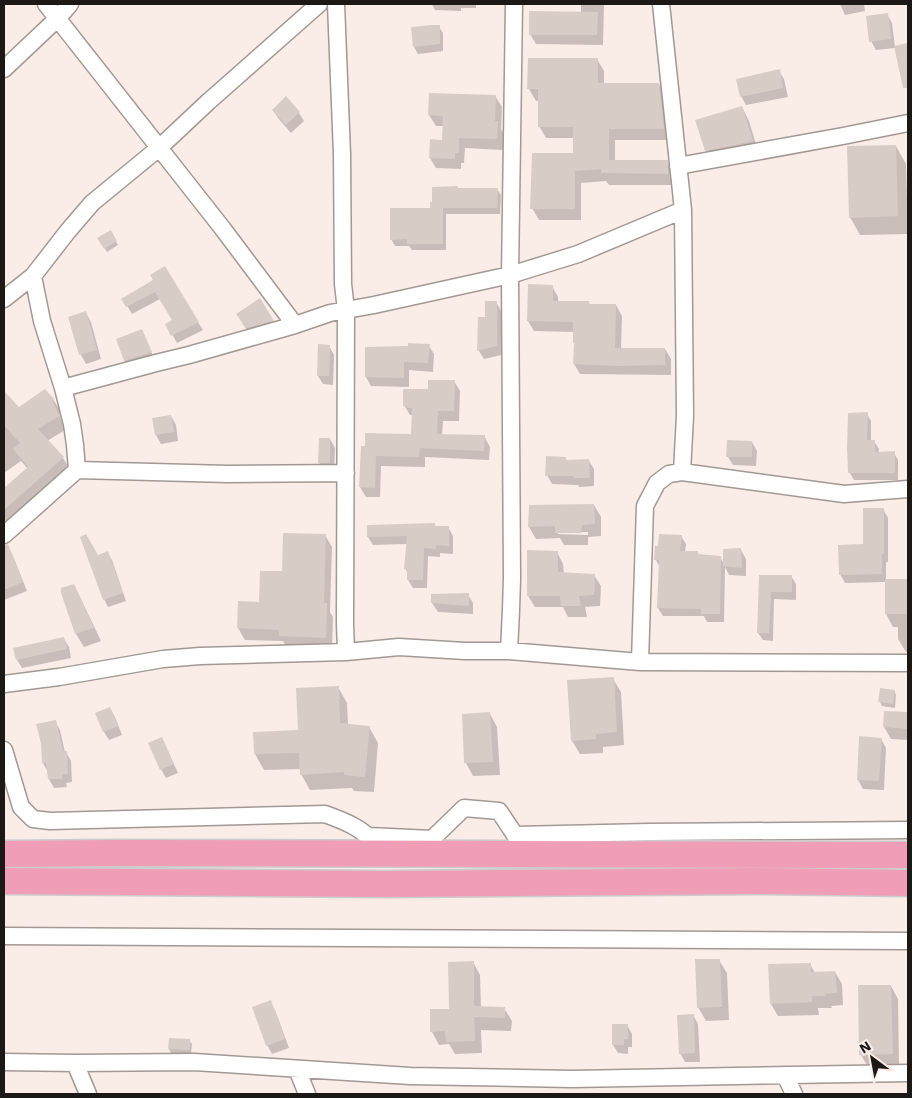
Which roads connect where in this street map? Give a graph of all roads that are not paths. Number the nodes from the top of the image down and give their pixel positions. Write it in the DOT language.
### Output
graph roads {
  1 [pos="46,4"];
  2 [pos="70,4"];
  3 [pos="319,4"];
  4 [pos="336,4"];
  5 [pos="514,4"];
  6 [pos="661,4"];
  7 [pos="58,18"];
  8 [pos="4,69"];
  9 [pos="908,123"];
  10 [pos="159,148"];
  11 [pos="678,166"];
  12 [pos="683,210"];
  13 [pos="510,275"];
  14 [pos="33,276"];
  15 [pos="4,299"];
  16 [pos="346,310"];
  17 [pos="296,325"];
  18 [pos="63,388"];
  19 [pos="77,470"];
  20 [pos="682,472"];
  21 [pos="346,473"];
  22 [pos="908,488"];
  23 [pos="4,535"];
  24 [pos="509,651"];
  25 [pos="346,652"];
  26 [pos="640,662"];
  27 [pos="908,663"];
  28 [pos="4,684"];
  29 [pos="4,750"];
  30 [pos="908,830"];
  31 [pos="376,844"];
  32 [pos="4,854"];
  33 [pos="908,855"];
  34 [pos="4,880"];
  35 [pos="908,883"];
  36 [pos="4,936"];
  37 [pos="908,941"];
  38 [pos="4,1062"];
  39 [pos="75,1063"];
  40 [pos="297,1069"];
  41 [pos="908,1073"];
  42 [pos="785,1075"];
  43 [pos="574,1087"];
  44 [pos="88,1094"];
  45 [pos="306,1094"];
  46 [pos="794,1094"];
  1 -- 7 [label="street"];
  2 -- 7 [label="street"];
  3 -- 10 [label="street"];
  4 -- 16 [label="street"];
  5 -- 13 [label="street"];
  6 -- 11 [label="street"];
  7 -- 8 [label="street"];
  7 -- 10 [label="street"];
  9 -- 11 [label="street"];
  10 -- 14 [label="street"];
  10 -- 17 [label="street"];
  11 -- 12 [label="street"];
  12 -- 13 [label="street"];
  12 -- 20 [label="street"];
  13 -- 16 [label="street"];
  13 -- 24 [label="street"];
  14 -- 15 [label="street"];
  14 -- 18 [label="street"];
  16 -- 17 [label="street"];
  16 -- 21 [label="street"];
  17 -- 18 [label="street"];
  18 -- 19 [label="street"];
  19 -- 21 [label="street"];
  19 -- 23 [label="street"];
  20 -- 22 [label="street"];
  20 -- 26 [label="street"];
  21 -- 25 [label="street"];
  24 -- 25 [label="street"];
  24 -- 26 [label="street"];
  25 -- 28 [label="street"];
  26 -- 27 [label="street"];
  29 -- 31 [label="street"];
  30 -- 31 [label="street"];
  31 -- 32 [label="main road"];
  31 -- 33 [label="main road"];
  34 -- 35 [label="main road"];
  36 -- 37 [label="street"];
  38 -- 39 [label="street"];
  39 -- 40 [label="street"];
  39 -- 44 [label="street"];
  40 -- 43 [label="street"];
  40 -- 45 [label="street"];
  41 -- 42 [label="street"];
  42 -- 43 [label="street"];
  42 -- 46 [label="street"];
}
